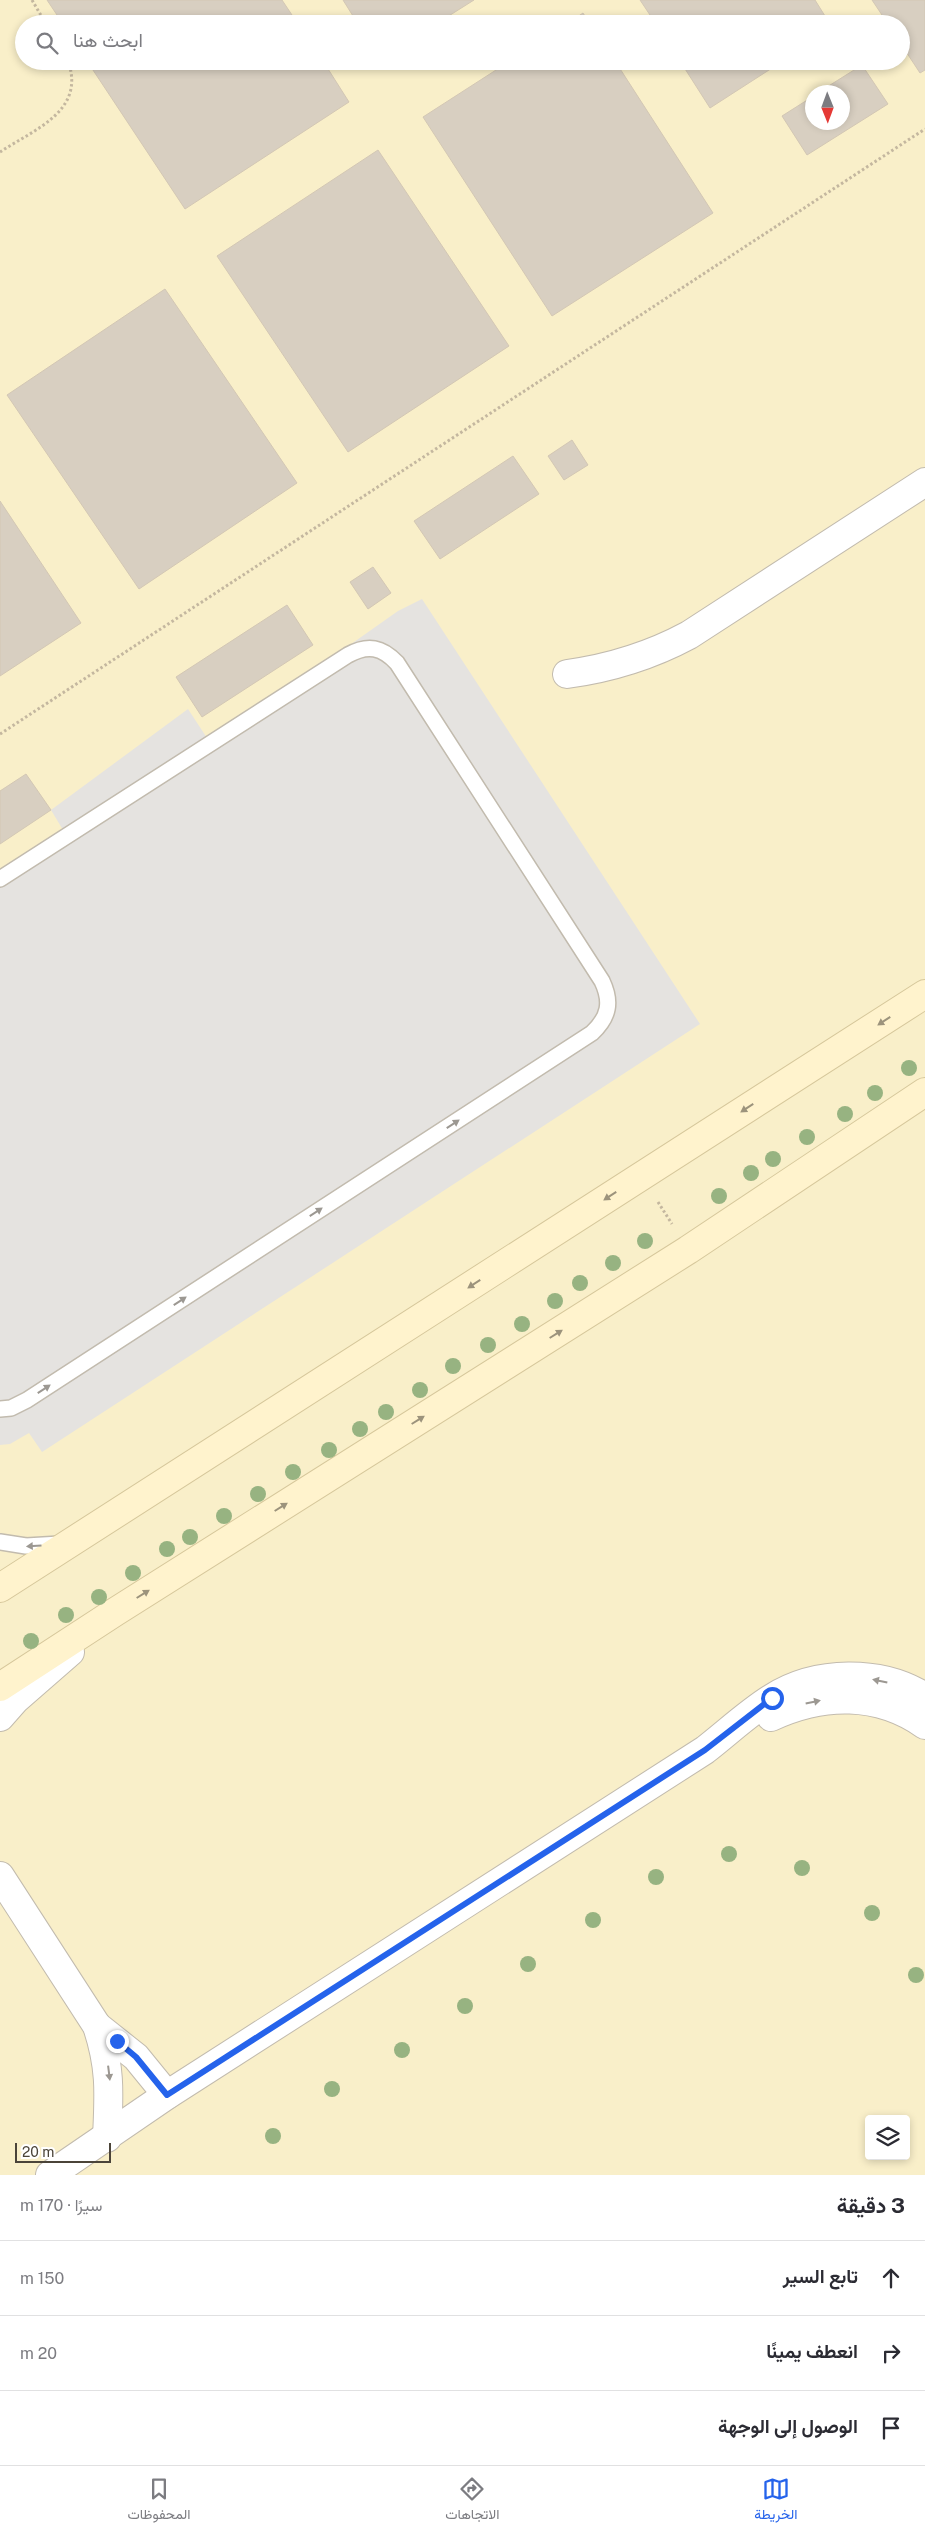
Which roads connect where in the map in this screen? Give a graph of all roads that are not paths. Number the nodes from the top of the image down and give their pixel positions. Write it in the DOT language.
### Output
graph roads {
  1 [pos="925,482"];
  2 [pos="567,674"];
  3 [pos="0,879"];
  4 [pos="925,994"];
  5 [pos="925,1092"];
  6 [pos="0,1409"];
  7 [pos="0,1542"];
  8 [pos="69,1543"];
  9 [pos="0,1588"];
  10 [pos="115,1612"];
  11 [pos="0,1688"];
  12 [pos="922,1705"];
  13 [pos="0,1717"];
  14 [pos="0,1876"];
  15 [pos="97,2026"];
  16 [pos="167,2095"];
  17 [pos="107,2138"];
  18 [pos="50,2175"];
  1 -- 2 [label="street"];
  6 -- 3 [label="lane, one-way"];
  4 -- 8 [label="main road, one-way"];
  10 -- 5 [label="main road, one-way"];
  8 -- 7 [label="lane, one-way"];
  8 -- 9 [label="main road"];
  10 -- 11 [label="main road"];
  10 -- 13 [label="street"];
  12 -- 16 [label="street"];
  14 -- 15 [label="street"];
  15 -- 16 [label="street"];
  15 -- 17 [label="street, one-way"];
  16 -- 17 [label="street"];
  17 -- 18 [label="street"];
}
